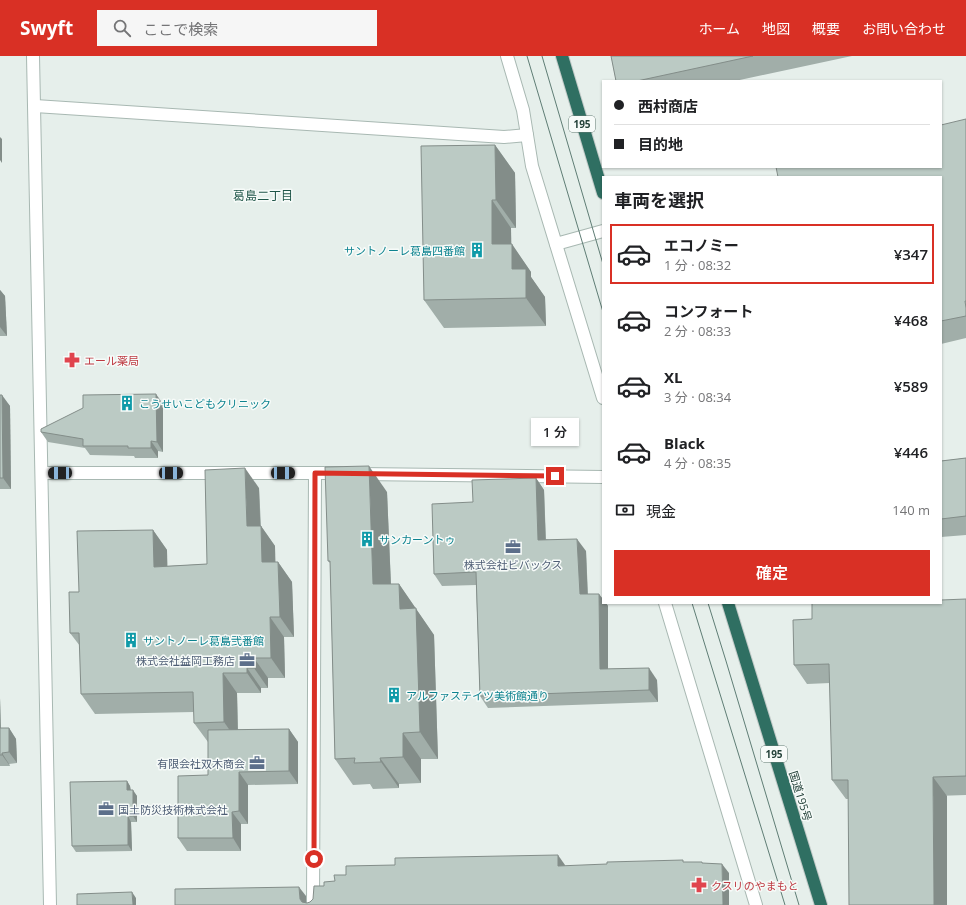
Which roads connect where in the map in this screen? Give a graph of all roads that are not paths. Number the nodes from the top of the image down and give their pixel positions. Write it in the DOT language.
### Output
graph roads {
  1 [pos="33,56"];
  2 [pos="507,56"];
  3 [pos="562,56"];
  4 [pos="34,106"];
  5 [pos="527,135"];
  6 [pos="602,190"];
  7 [pos="602,231"];
  8 [pos="556,244"];
  9 [pos="602,395"];
  10 [pos="42,473"];
  11 [pos="315,473"];
  12 [pos="602,477"];
  13 [pos="665,604"];
  14 [pos="728,604"];
  15 [pos="50,905"];
  16 [pos="313,905"];
  17 [pos="756,905"];
  18 [pos="821,905"];
  1 -- 4 [label="street"];
  2 -- 5 [label="street"];
  3 -- 6 [label="highway, 195"];
  4 -- 5 [label="street"];
  4 -- 10 [label="street"];
  5 -- 8 [label="street"];
  7 -- 8 [label="street"];
  8 -- 9 [label="street"];
  10 -- 11 [label="street"];
  10 -- 15 [label="street"];
  11 -- 12 [label="street"];
  11 -- 16 [label="street"];
  13 -- 17 [label="street"];
  14 -- 18 [label="highway, 国道195号 / 195"];
}
